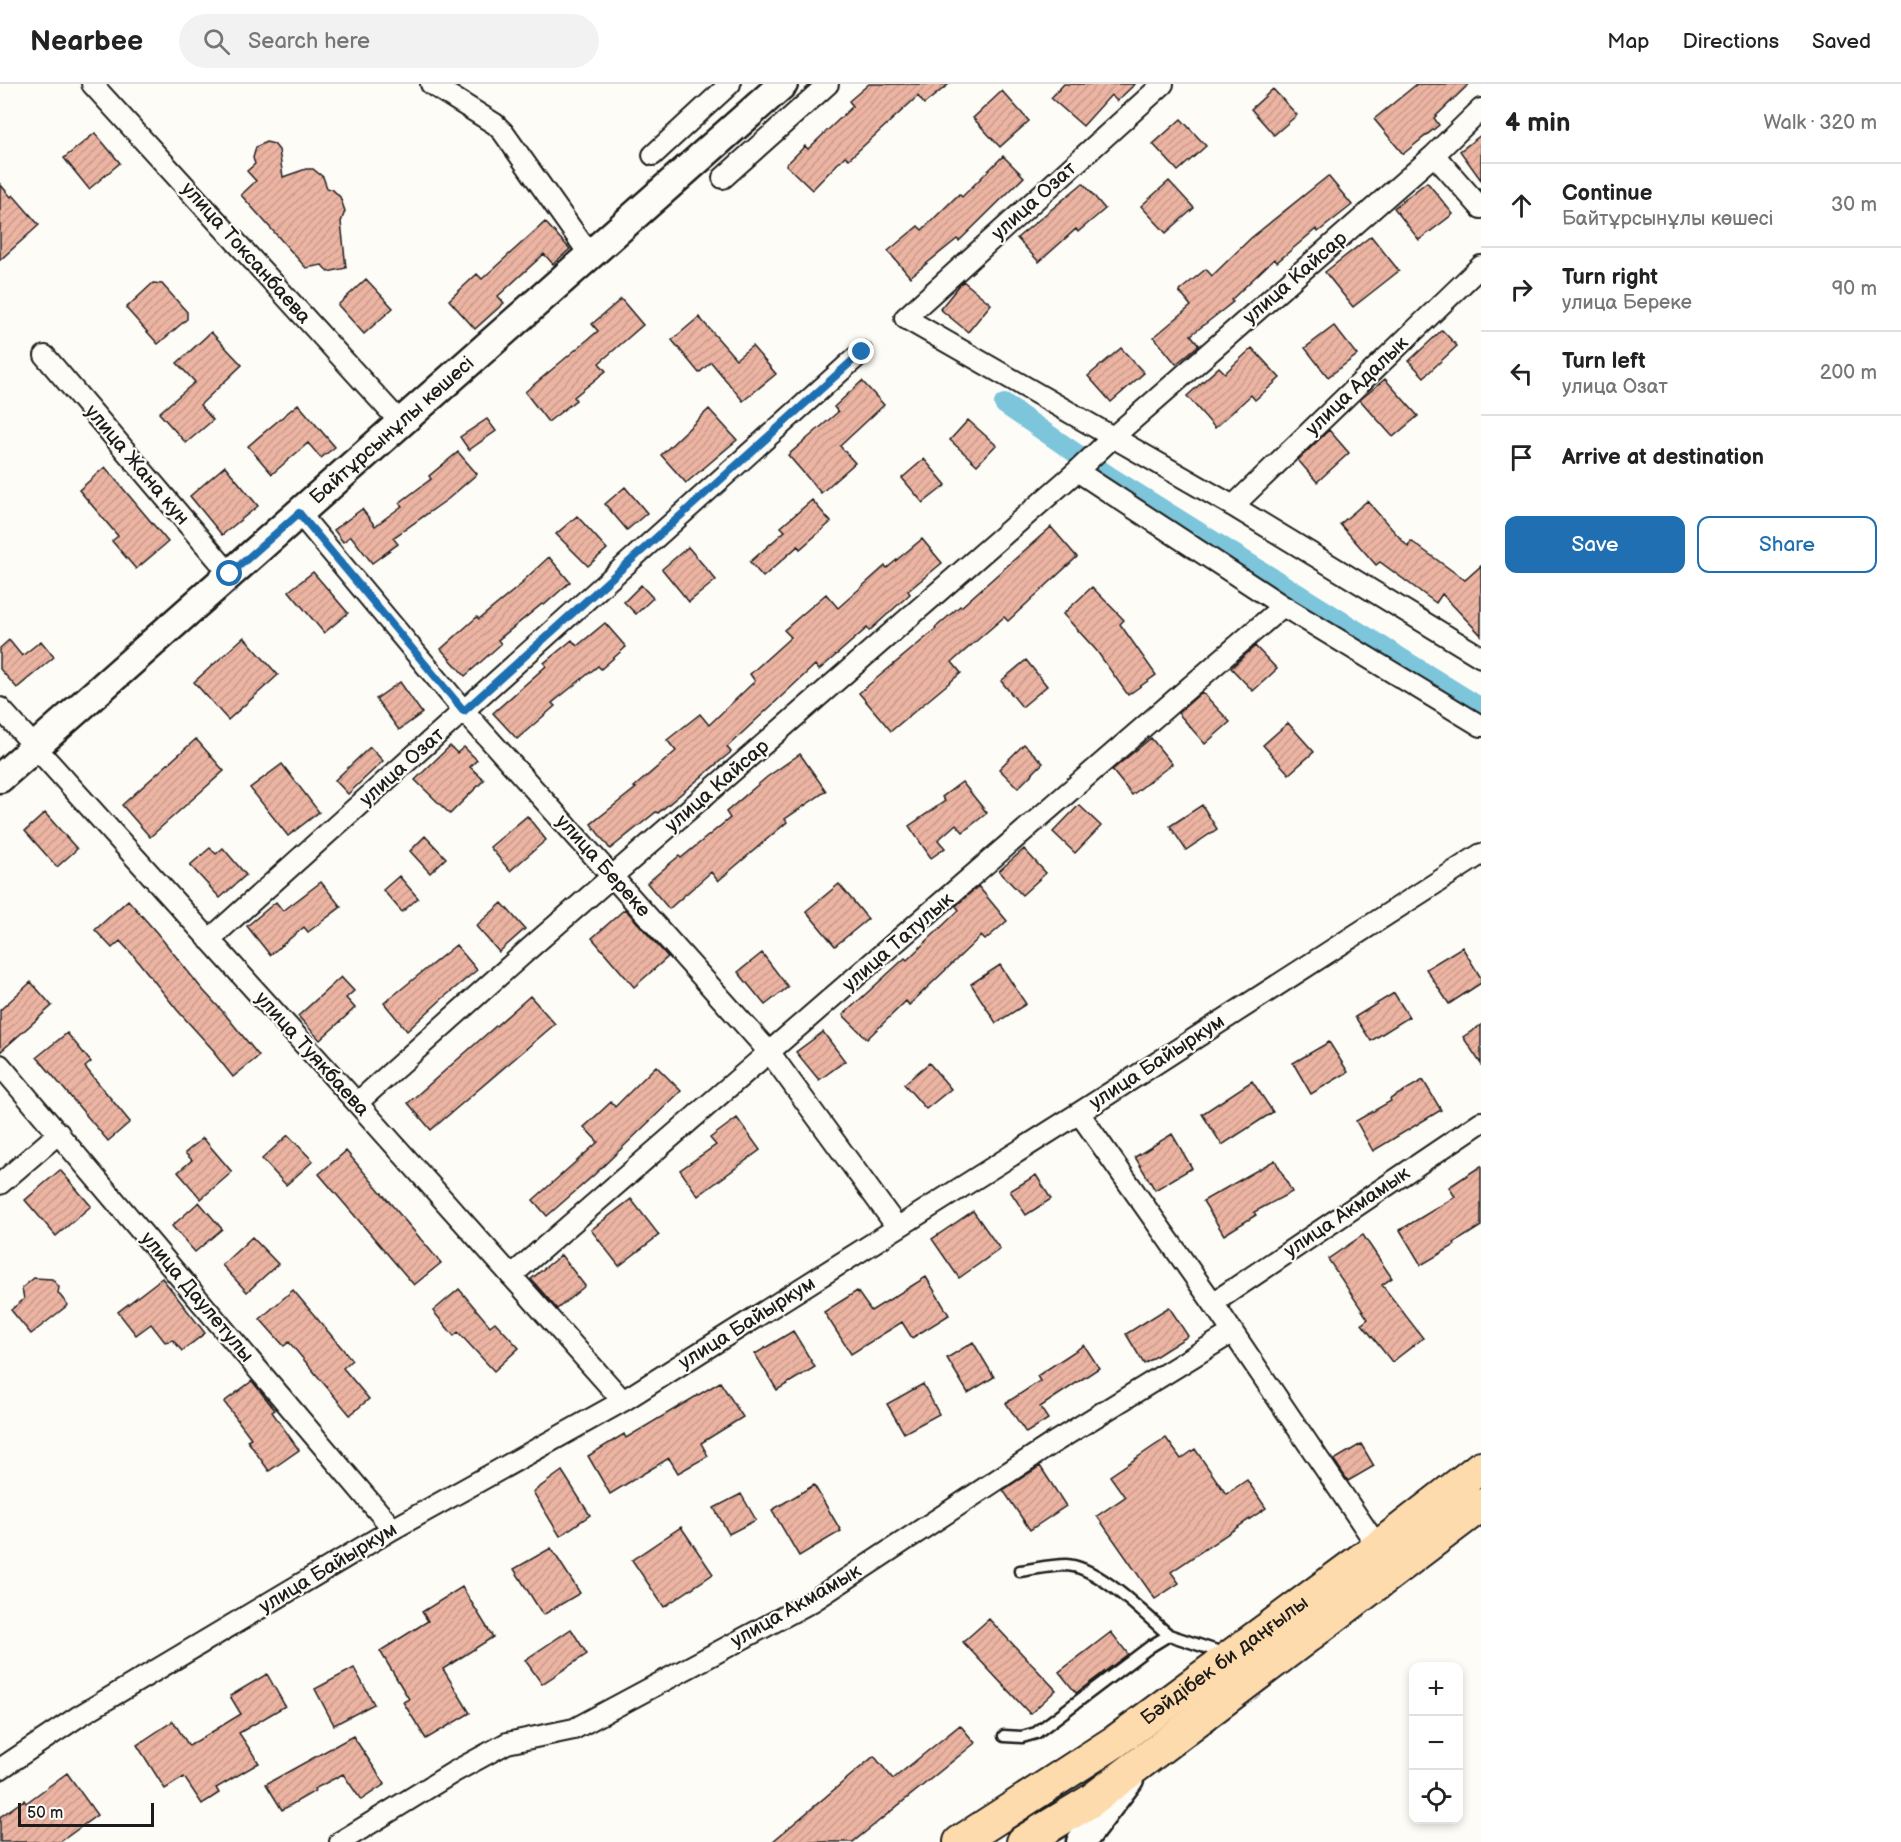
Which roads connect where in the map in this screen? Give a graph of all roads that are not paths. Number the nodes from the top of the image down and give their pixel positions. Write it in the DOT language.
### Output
graph roads {
  1 [pos="92,84"];
  2 [pos="431,84"];
  3 [pos="730,84"];
  4 [pos="783,84"];
  5 [pos="828,84"];
  6 [pos="1163,84"];
  7 [pos="1481,109"];
  8 [pos="653,155"];
  9 [pos="1434,155"];
  10 [pos="723,178"];
  11 [pos="1481,208"];
  12 [pos="590,255"];
  13 [pos="1481,266"];
  14 [pos="862,352"];
  15 [pos="45,356"];
  16 [pos="401,423"];
  17 [pos="1109,441"];
  18 [pos="1077,471"];
  19 [pos="1233,506"];
  20 [pos="299,513"];
  21 [pos="230,574"];
  22 [pos="1283,606"];
  23 [pos="1481,657"];
  24 [pos="0,708"];
  25 [pos="464,711"];
  26 [pos="1481,726"];
  27 [pos="35,747"];
  28 [pos="0,778"];
  29 [pos="1481,854"];
  30 [pos="614,877"];
  31 [pos="209,940"];
  32 [pos="770,1053"];
  33 [pos="0,1065"];
  34 [pos="357,1103"];
  35 [pos="1079,1113"];
  36 [pos="1481,1122"];
  37 [pos="59,1132"];
  38 [pos="0,1184"];
  39 [pos="897,1227"];
  40 [pos="510,1276"];
  41 [pos="1213,1303"];
  42 [pos="1233,1332"];
  43 [pos="623,1401"];
  44 [pos="1481,1467"];
  45 [pos="1470,1501"];
  46 [pos="393,1529"];
  47 [pos="1378,1547"];
  48 [pos="1020,1571"];
  49 [pos="1169,1635"];
  50 [pos="1231,1656"];
  51 [pos="1004,1736"];
  52 [pos="1138,1766"];
  53 [pos="0,1769"];
  54 [pos="340,1842"];
  55 [pos="960,1842"];
  56 [pos="1023,1842"];
  57 [pos="1081,1842"];
  1 -- 16 [label="street, улица Токсанбаева"];
  2 -- 12 [label="street"];
  3 -- 8 [label="street"];
  4 -- 12 [label="main road, Байтұрсынұлы көшесі"];
  5 -- 10 [label="street"];
  6 -- 17 [label="street, улица Озат"];
  7 -- 9 [label="street, улица Кайсар"];
  9 -- 11 [label="street"];
  9 -- 17 [label="street, улица Кайсар"];
  12 -- 16 [label="main road, Байтұрсынұлы көшесі"];
  13 -- 19 [label="street, улица Адалык"];
  14 -- 25 [label="street, улица Озат"];
  15 -- 21 [label="street, улица Жана кун"];
  16 -- 20 [label="main road, Байтұрсынұлы көшесі"];
  17 -- 18 [label="street, улица Кайсар"];
  17 -- 19 [label="street"];
  18 -- 22 [label="street"];
  18 -- 30 [label="street, улица Кайсар"];
  19 -- 23 [label="street"];
  20 -- 21 [label="main road, Байтұрсынұлы көшесі"];
  20 -- 25 [label="street, улица Береке"];
  21 -- 27 [label="main road, Байтұрсынұлы көшесі"];
  22 -- 26 [label="street"];
  22 -- 32 [label="street, улица Татулык"];
  24 -- 27 [label="street, улица Туякбаева"];
  25 -- 30 [label="street, улица Береке"];
  25 -- 31 [label="street, улица Озат"];
  27 -- 28 [label="main road, Байтұрсынұлы көшесі"];
  27 -- 31 [label="street, улица Туякбаева"];
  29 -- 35 [label="street, улица Байыркум"];
  30 -- 32 [label="street, улица Береке"];
  30 -- 34 [label="street, улица Кайсар"];
  31 -- 34 [label="street, улица Туякбаева"];
  32 -- 39 [label="street, улица Береке"];
  32 -- 40 [label="street, улица Татулык"];
  33 -- 37 [label="street, улица Даулетулы"];
  34 -- 40 [label="street, улица Туякбаева"];
  35 -- 39 [label="street, улица Байыркум"];
  35 -- 41 [label="street"];
  36 -- 41 [label="street, улица Акмамык"];
  37 -- 38 [label="street"];
  37 -- 46 [label="street, улица Даулетулы"];
  39 -- 43 [label="street, улица Байыркум"];
  40 -- 43 [label="street, улица Туякбаева"];
  41 -- 42 [label="street"];
  42 -- 47 [label="street"];
  42 -- 54 [label="street, улица Акмамык"];
  43 -- 46 [label="street, улица Байыркум"];
  44 -- 45 [label="main road, Бәйдібек би даңғылы"];
  45 -- 47 [label="main road, Бәйдібек би даңғылы"];
  45 -- 52 [label="main road, Бәйдібек би даңғылы"];
  46 -- 53 [label="street, улица Байыркум"];
  47 -- 50 [label="main road, Бәйдібек би даңғылы"];
  48 -- 49 [label="lane"];
  49 -- 50 [label="lane"];
  49 -- 51 [label="lane"];
  50 -- 55 [label="main road, Бәйдібек би даңғылы"];
  52 -- 56 [label="main road, Бәйдібек би даңғылы"];
  52 -- 57 [label="main road"];
}
